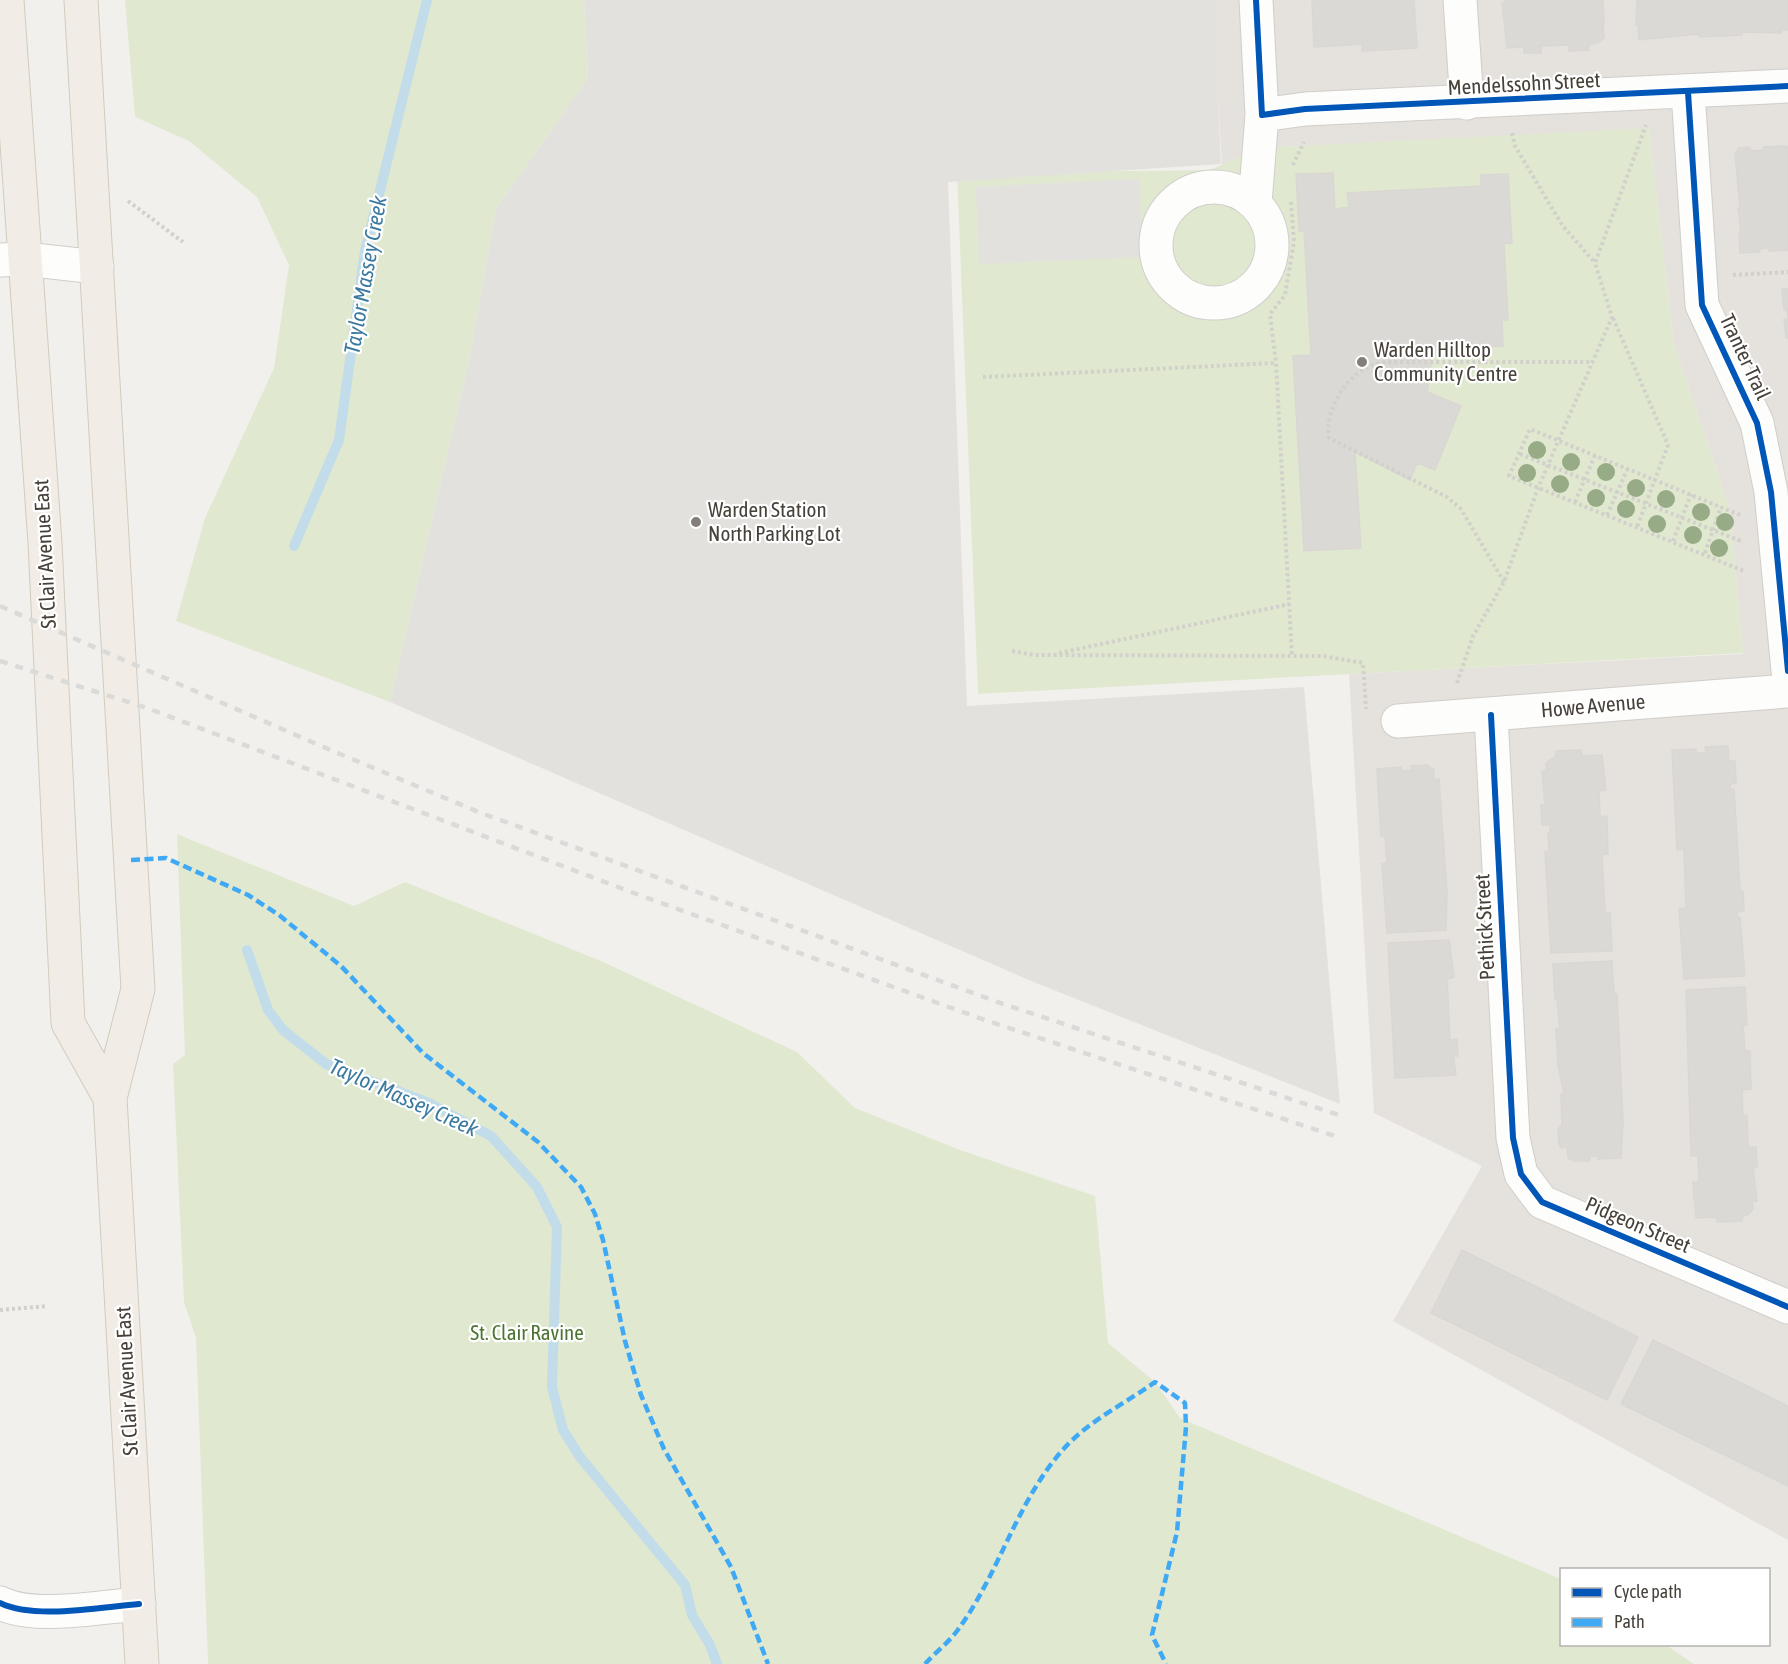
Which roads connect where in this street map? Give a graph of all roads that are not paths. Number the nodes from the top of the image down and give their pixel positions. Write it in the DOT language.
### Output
graph roads {
  1 [pos="7,0"];
  2 [pos="81,0"];
  3 [pos="1256,0"];
  4 [pos="1460,0"];
  5 [pos="1788,86"];
  6 [pos="1688,92"];
  7 [pos="1467,103"];
  8 [pos="1263,115"];
  9 [pos="1255,203"];
  10 [pos="13,259"];
  11 [pos="97,267"];
  12 [pos="1779,491"];
  13 [pos="1788,671"];
  14 [pos="1788,691"];
  15 [pos="1491,715"];
  16 [pos="1398,721"];
  17 [pos="110,1098"];
  18 [pos="1513,1138"];
  19 [pos="1788,1307"];
  20 [pos="0,1603"];
  21 [pos="139,1604"];
  22 [pos="142,1664"];
  1 -- 10 [label="main road, St Clair Avenue East"];
  2 -- 11 [label="main road, St Clair Avenue East"];
  3 -- 8 [label="street"];
  4 -- 7 [label="street, Mendelssohn Street"];
  5 -- 6 [label="street, Mendelssohn Street"];
  6 -- 7 [label="street, Mendelssohn Street"];
  6 -- 12 [label="street, Tranter Trail"];
  7 -- 8 [label="street, Mendelssohn Street"];
  8 -- 9 [label="street"];
  10 -- 11 [label="street"];
  10 -- 17 [label="main road, St Clair Avenue East"];
  11 -- 17 [label="main road, St Clair Avenue East"];
  12 -- 13 [label="street, Tranter Trail"];
  14 -- 15 [label="street, Howe Avenue"];
  15 -- 16 [label="street, Howe Avenue"];
  15 -- 18 [label="street, Pethick Street"];
  17 -- 21 [label="main road, St Clair Avenue East"];
  18 -- 19 [label="street, Pidgeon Street"];
  20 -- 21 [label="street"];
  21 -- 22 [label="main road, St Clair Avenue East"];
}
